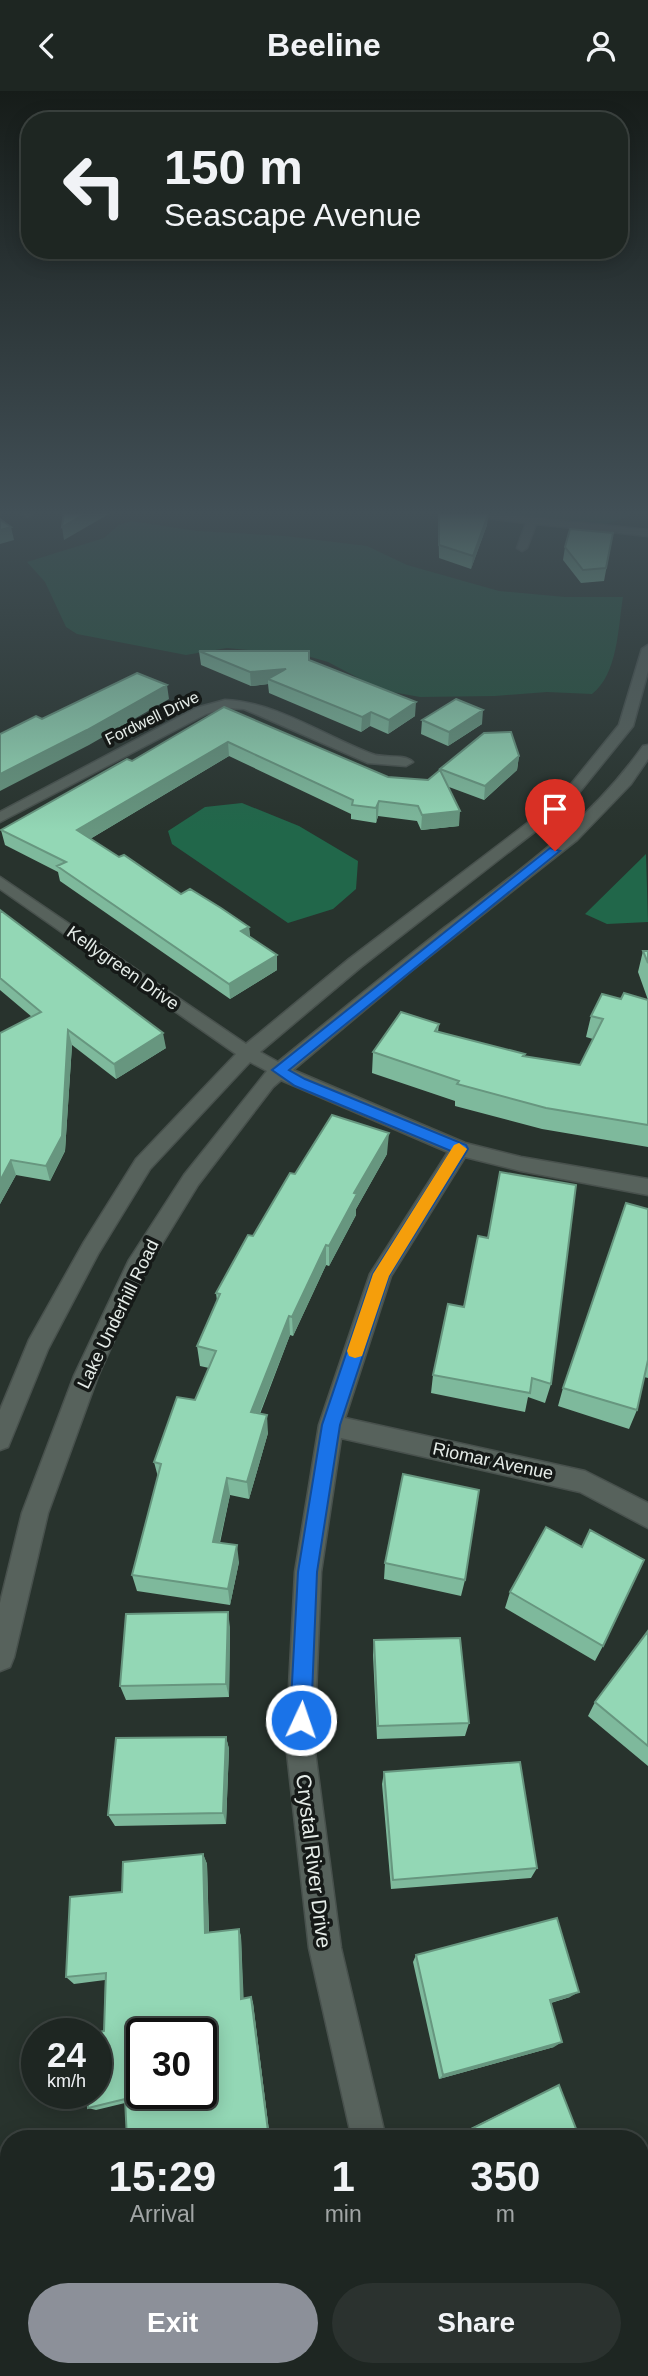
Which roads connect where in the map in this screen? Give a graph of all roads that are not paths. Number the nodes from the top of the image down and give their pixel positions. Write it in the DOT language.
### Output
graph roads {
  1 [pos="648,649"];
  2 [pos="619,736"];
  3 [pos="648,743"];
  4 [pos="648,749"];
  5 [pos="406,762"];
  6 [pos="0,818"];
  7 [pos="0,882"];
  8 [pos="248,1052"];
  9 [pos="279,1070"];
  10 [pos="460,1149"];
  11 [pos="648,1187"];
  12 [pos="331,1425"];
  13 [pos="0,1439"];
  14 [pos="648,1516"];
  15 [pos="0,1657"];
  16 [pos="367,2130"];
  1 -- 2 [label="street"];
  2 -- 3 [label="street"];
  2 -- 8 [label="street"];
  4 -- 9 [label="street, Lake Underhill Road"];
  5 -- 6 [label="street, Fordwell Drive"];
  7 -- 8 [label="street, Kellygreen Drive"];
  8 -- 9 [label="street, Kellygreen Drive"];
  8 -- 13 [label="street"];
  9 -- 10 [label="street, Kellygreen Drive"];
  9 -- 15 [label="street, Lake Underhill Road"];
  10 -- 11 [label="street, Kellygreen Drive"];
  10 -- 12 [label="street, Crystal River Drive"];
  12 -- 14 [label="street, Riomar Avenue"];
  12 -- 16 [label="street, Crystal River Drive"];
}
